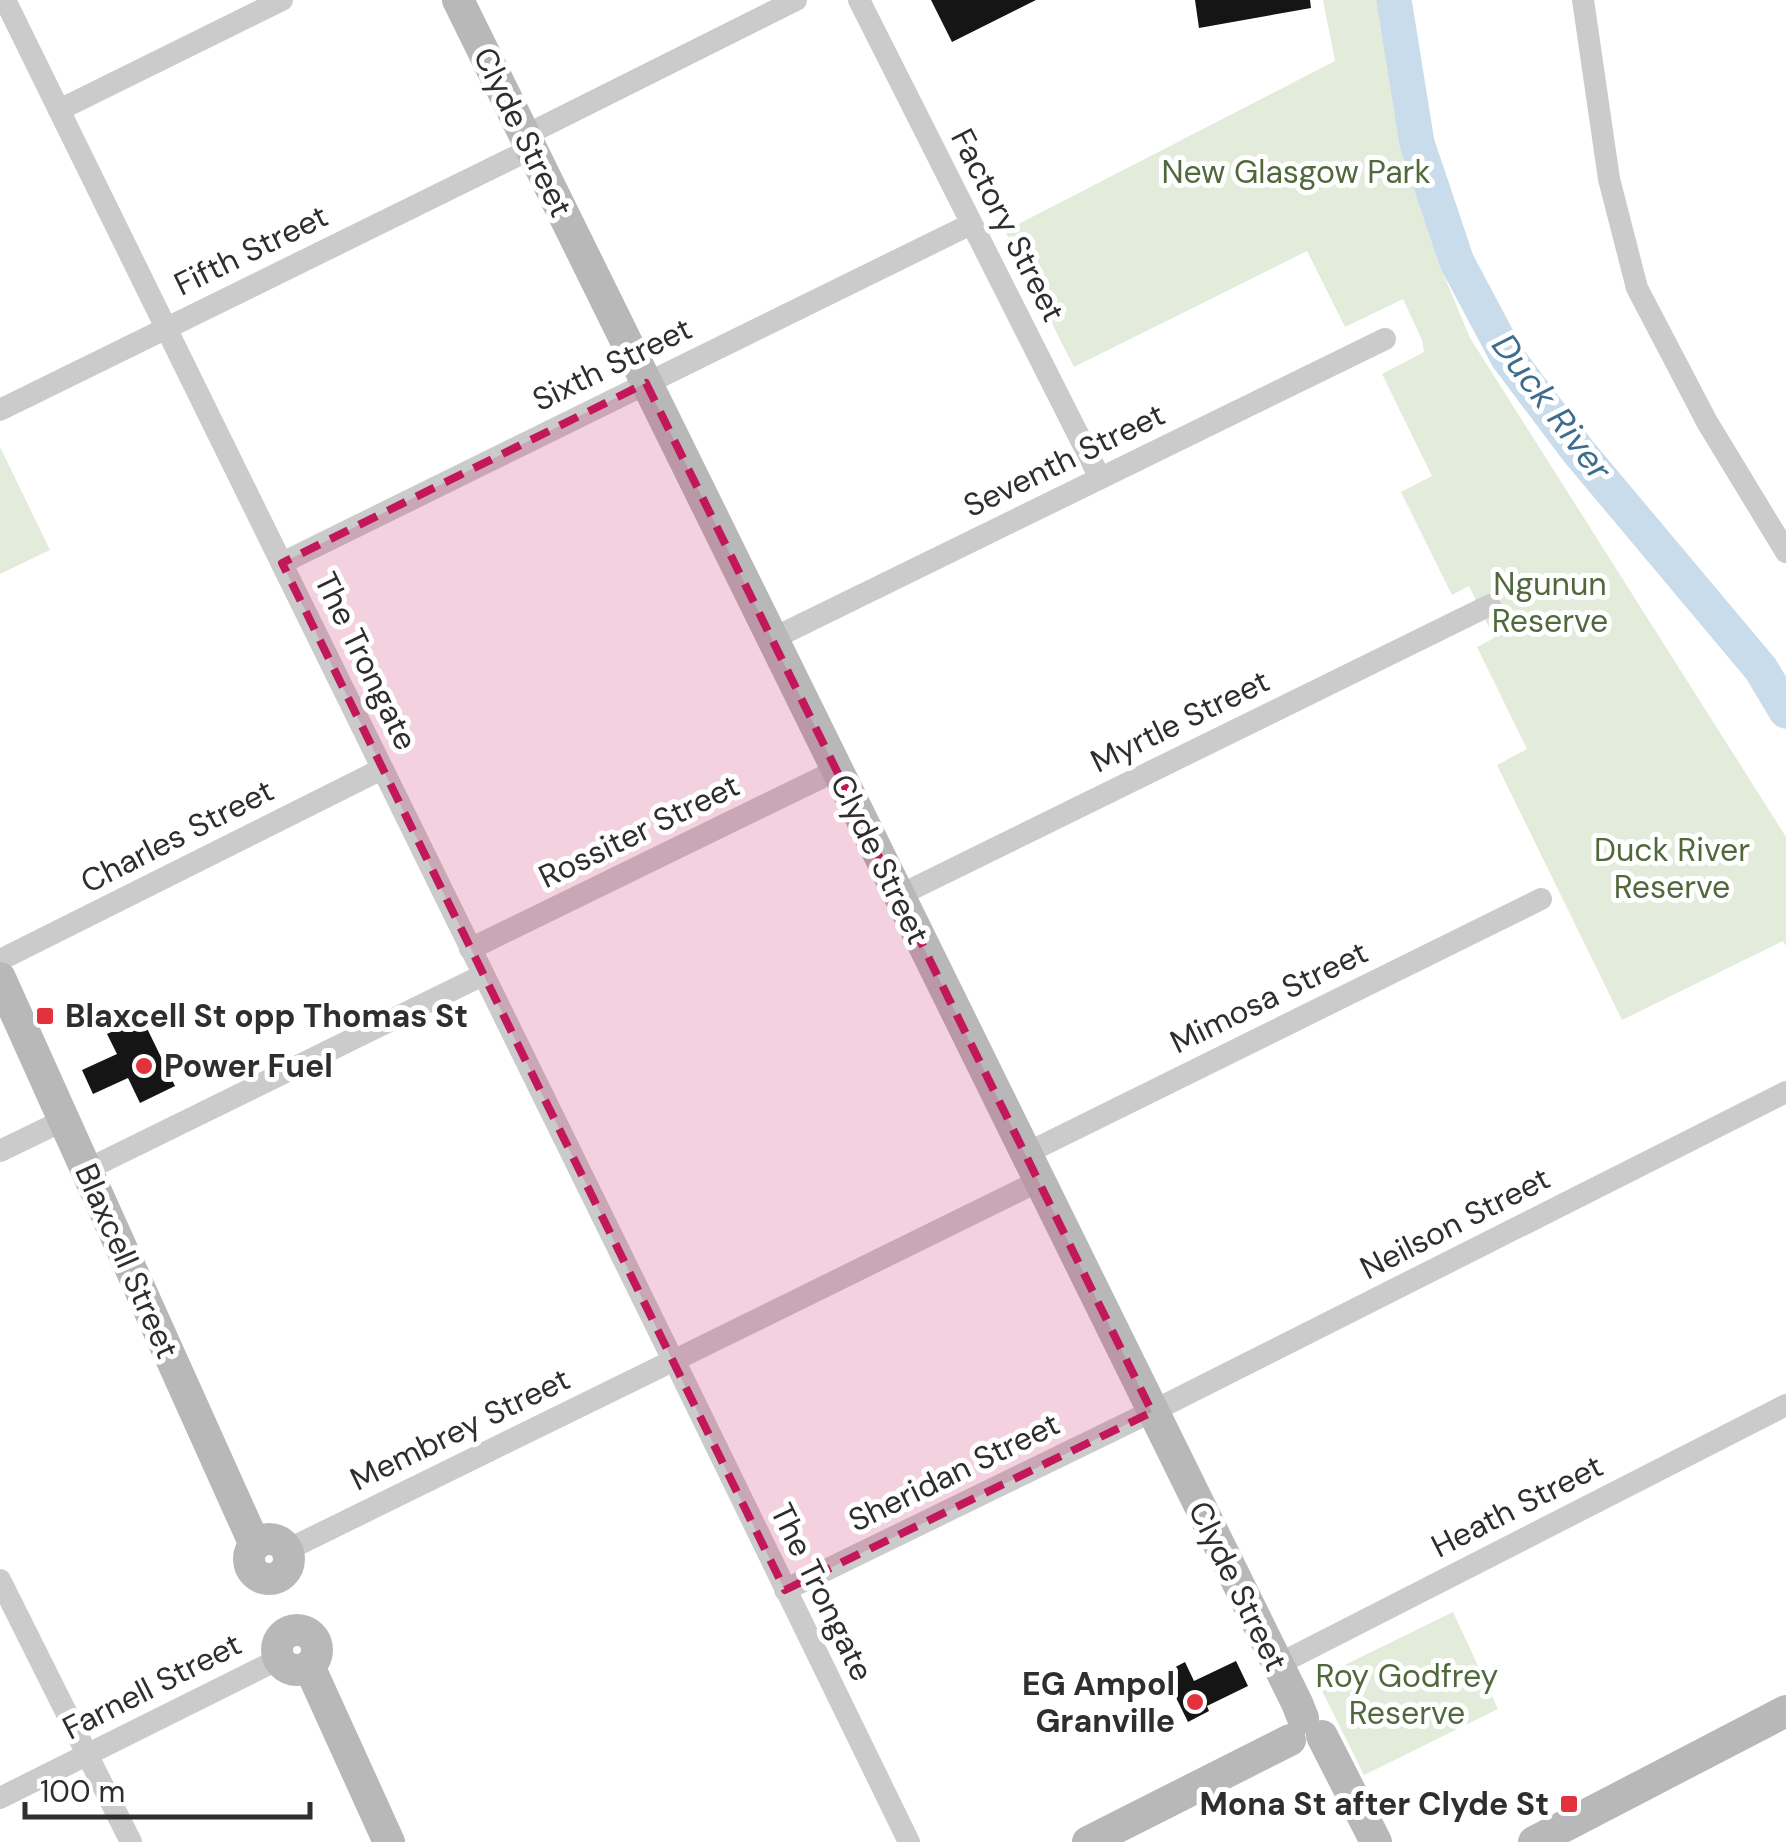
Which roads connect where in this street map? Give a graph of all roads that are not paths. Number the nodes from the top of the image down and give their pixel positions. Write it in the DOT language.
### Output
graph roads {
  1 [pos="5,0"];
  2 [pos="282,0"];
  3 [pos="458,0"];
  4 [pos="796,0"];
  5 [pos="858,0"];
  6 [pos="1583,0"];
  7 [pos="60,110"];
  8 [pos="528,143"];
  9 [pos="972,224"];
  10 [pos="166,328"];
  11 [pos="1385,339"];
  12 [pos="646,383"];
  13 [pos="0,410"];
  14 [pos="1100,478"];
  15 [pos="1786,552"];
  16 [pos="282,563"];
  17 [pos="1490,605"];
  18 [pos="772,639"];
  19 [pos="382,769"];
  20 [pos="836,770"];
  21 [pos="898,896"];
  22 [pos="1542,898"];
  23 [pos="470,949"];
  24 [pos="0,960"];
  25 [pos="484,975"];
  26 [pos="0,978"];
  27 [pos="1786,1092"];
  28 [pos="64,1120"];
  29 [pos="0,1151"];
  30 [pos="1032,1168"];
  31 [pos="86,1170"];
  32 [pos="673,1360"];
  33 [pos="1786,1404"];
  34 [pos="1152,1412"];
  35 [pos="272,1558"];
  36 [pos="0,1580"];
  37 [pos="785,1590"];
  38 [pos="293,1652"];
  39 [pos="1277,1665"];
  40 [pos="1786,1711"];
  41 [pos="1305,1737"];
  42 [pos="88,1755"];
  43 [pos="0,1798"];
  44 [pos="131,1842"];
  45 [pos="389,1842"];
  46 [pos="909,1842"];
  47 [pos="1088,1842"];
  48 [pos="1357,1842"];
  49 [pos="1376,1842"];
  50 [pos="1534,1842"];
  1 -- 7 [label="street, The Trongate"];
  2 -- 7 [label="street"];
  3 -- 8 [label="main road, Clyde Street"];
  4 -- 8 [label="street, Fifth Street"];
  5 -- 9 [label="street, Factory Street"];
  6 -- 15 [label="street"];
  7 -- 10 [label="street, The Trongate"];
  8 -- 10 [label="street, Fifth Street"];
  8 -- 12 [label="main road, Clyde Street"];
  9 -- 12 [label="street, Sixth Street"];
  9 -- 14 [label="street, Factory Street"];
  10 -- 13 [label="street, Fifth Street"];
  10 -- 16 [label="street, The Trongate"];
  11 -- 14 [label="street, Seventh Street"];
  12 -- 16 [label="street, Sixth Street"];
  12 -- 18 [label="main road, Clyde Street"];
  14 -- 18 [label="street, Seventh Street"];
  16 -- 19 [label="street, The Trongate"];
  17 -- 21 [label="street, Myrtle Street"];
  18 -- 20 [label="main road, Clyde Street"];
  19 -- 23 [label="street, The Trongate"];
  19 -- 24 [label="street, Charles Street"];
  20 -- 21 [label="main road, Clyde Street"];
  20 -- 23 [label="street, Rossiter Street"];
  21 -- 30 [label="main road, Clyde Street"];
  22 -- 30 [label="street, Mimosa Street"];
  23 -- 25 [label="street, The Trongate"];
  25 -- 31 [label="street"];
  25 -- 32 [label="street, The Trongate"];
  26 -- 28 [label="main road, Blaxcell Street"];
  27 -- 34 [label="street, Neilson Street"];
  28 -- 29 [label="street"];
  28 -- 31 [label="main road, Blaxcell Street"];
  30 -- 32 [label="street, Membrey Street"];
  30 -- 34 [label="main road, Clyde Street"];
  31 -- 35 [label="main road, Blaxcell Street"];
  32 -- 35 [label="street, Membrey Street"];
  32 -- 37 [label="street, The Trongate"];
  33 -- 39 [label="street, Heath Street"];
  34 -- 37 [label="street, Sheridan Street"];
  34 -- 39 [label="main road, Clyde Street"];
  35 -- 38 [label="main road, Blaxcell Street"];
  36 -- 42 [label="street"];
  37 -- 46 [label="street, The Trongate"];
  38 -- 42 [label="street, Farnell Street"];
  38 -- 45 [label="main road, Blaxcell Street"];
  39 -- 41 [label="main road, Clyde Street"];
  40 -- 50 [label="main road"];
  41 -- 47 [label="main road"];
  41 -- 48 [label="main road, Clyde Street"];
  41 -- 49 [label="main road, Clyde Street"];
  42 -- 43 [label="street, Farnell Street"];
  42 -- 44 [label="street"];
}
